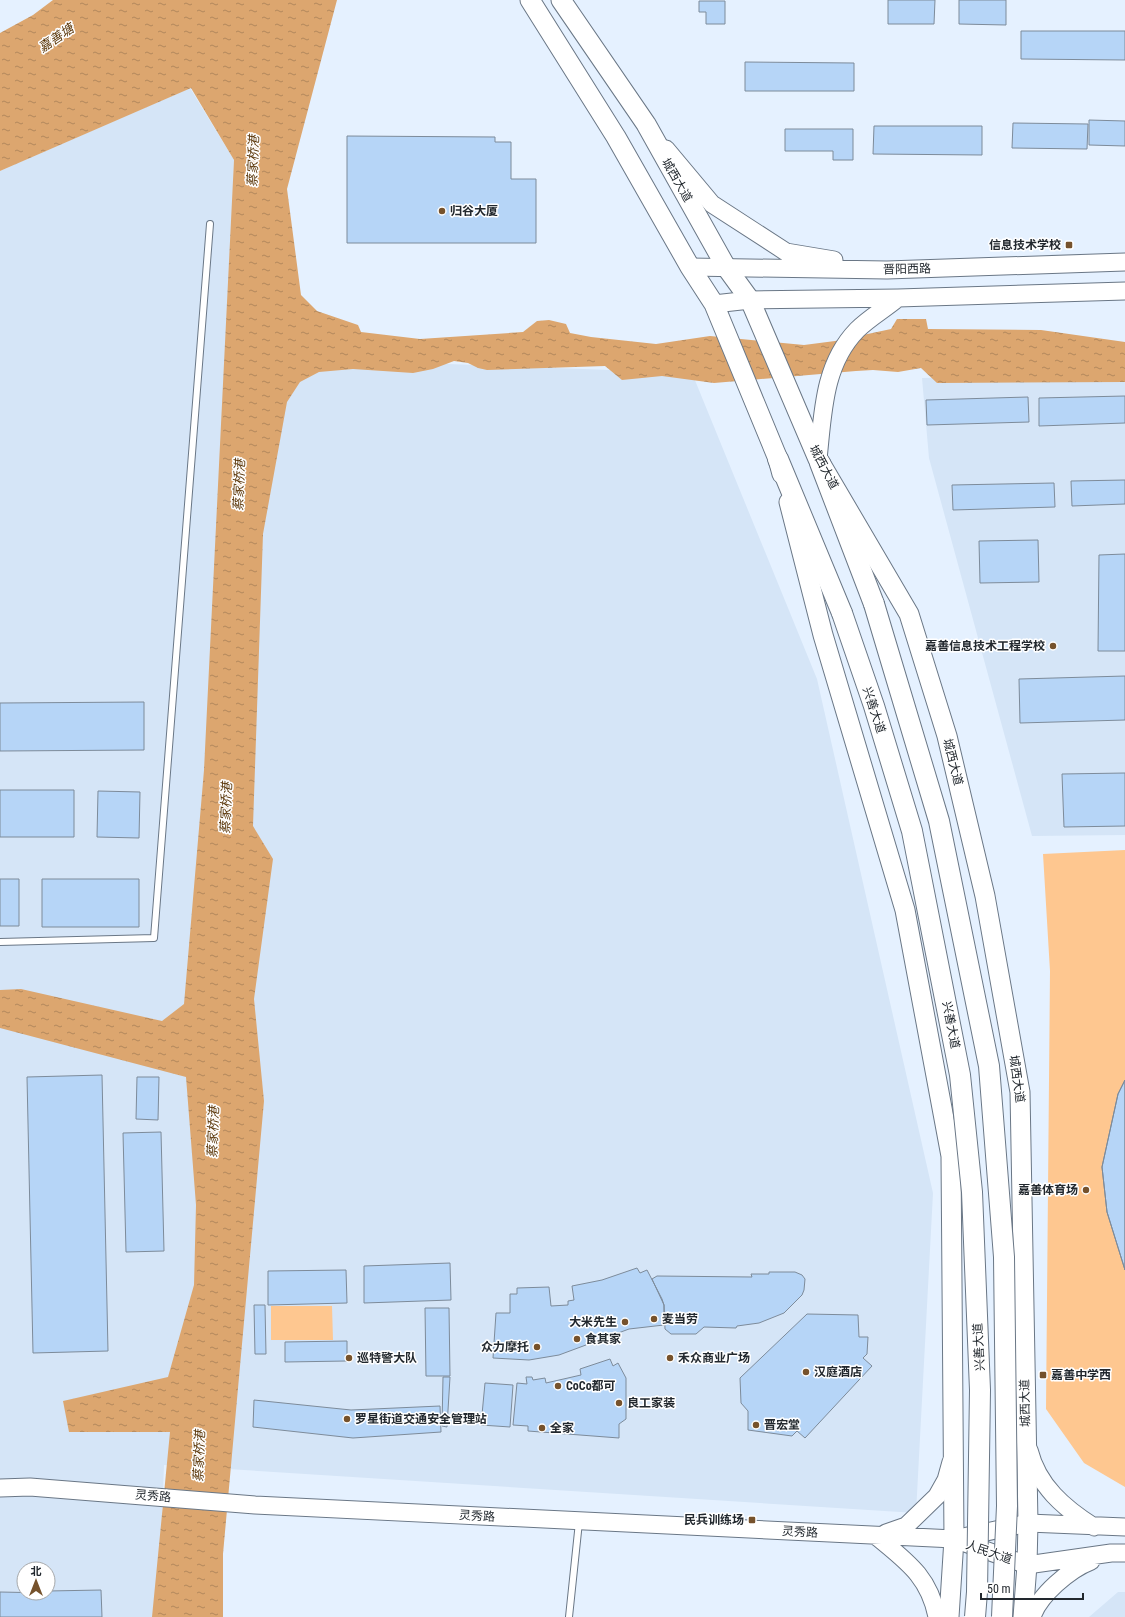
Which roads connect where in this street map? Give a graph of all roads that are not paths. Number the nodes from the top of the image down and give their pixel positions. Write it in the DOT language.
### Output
graph roads {
  1 [pos="530,0"];
  2 [pos="561,0"];
  3 [pos="646,124"];
  4 [pos="210,224"];
  5 [pos="1125,262"];
  6 [pos="690,267"];
  7 [pos="726,267"];
  8 [pos="887,270"];
  9 [pos="1125,291"];
  10 [pos="898,298"];
  11 [pos="750,300"];
  12 [pos="714,304"];
  13 [pos="778,459"];
  14 [pos="819,461"];
  15 [pos="0,942"];
  16 [pos="1025,1435"];
  17 [pos="953,1451"];
  18 [pos="0,1488"];
  19 [pos="579,1522"];
  20 [pos="1028,1524"];
  21 [pos="1094,1527"];
  22 [pos="1125,1527"];
  23 [pos="876,1536"];
  24 [pos="954,1539"];
  25 [pos="1118,1553"];
  26 [pos="1027,1565"];
  27 [pos="569,1617"];
  28 [pos="937,1617"];
  29 [pos="949,1617"];
  30 [pos="975,1617"];
  31 [pos="1002,1617"];
  32 [pos="1023,1617"];
  33 [pos="1032,1617"];
  1 -- 6 [label="main road"];
  2 -- 3 [label="main road, 城西大道"];
  3 -- 7 [label="main road, 城西大道"];
  3 -- 8 [label="main road"];
  4 -- 15 [label="lane"];
  5 -- 8 [label="main road, 晋阳西路"];
  6 -- 7 [label="main road, 晋阳西路"];
  6 -- 12 [label="main road"];
  7 -- 8 [label="main road, 晋阳西路"];
  7 -- 11 [label="main road, 城西大道"];
  9 -- 10 [label="main road"];
  10 -- 11 [label="main road"];
  10 -- 14 [label="main road"];
  11 -- 12 [label="main road"];
  11 -- 14 [label="main road, 城西大道"];
  12 -- 13 [label="main road"];
  13 -- 17 [label="main road"];
  13 -- 30 [label="highway, 兴善大道, bridge"];
  14 -- 16 [label="main road, 城西大道"];
  14 -- 31 [label="highway, 兴善大道, bridge"];
  16 -- 20 [label="main road, 城西大道"];
  16 -- 21 [label="main road"];
  17 -- 23 [label="main road"];
  17 -- 24 [label="main road"];
  18 -- 19 [label="main road, 灵秀路"];
  19 -- 23 [label="main road, 灵秀路"];
  19 -- 27 [label="lane"];
  20 -- 21 [label="main road, 人民大道"];
  20 -- 24 [label="main road, 人民大道"];
  20 -- 26 [label="main road, 城西大道"];
  21 -- 22 [label="main road, 人民大道"];
  23 -- 24 [label="main road, 灵秀路"];
  23 -- 28 [label="main road"];
  24 -- 26 [label="main road, 人民大道"];
  24 -- 29 [label="main road"];
  25 -- 26 [label="main road, 人民大道"];
  25 -- 33 [label="main road"];
  26 -- 32 [label="main road, 城西大道"];
}
